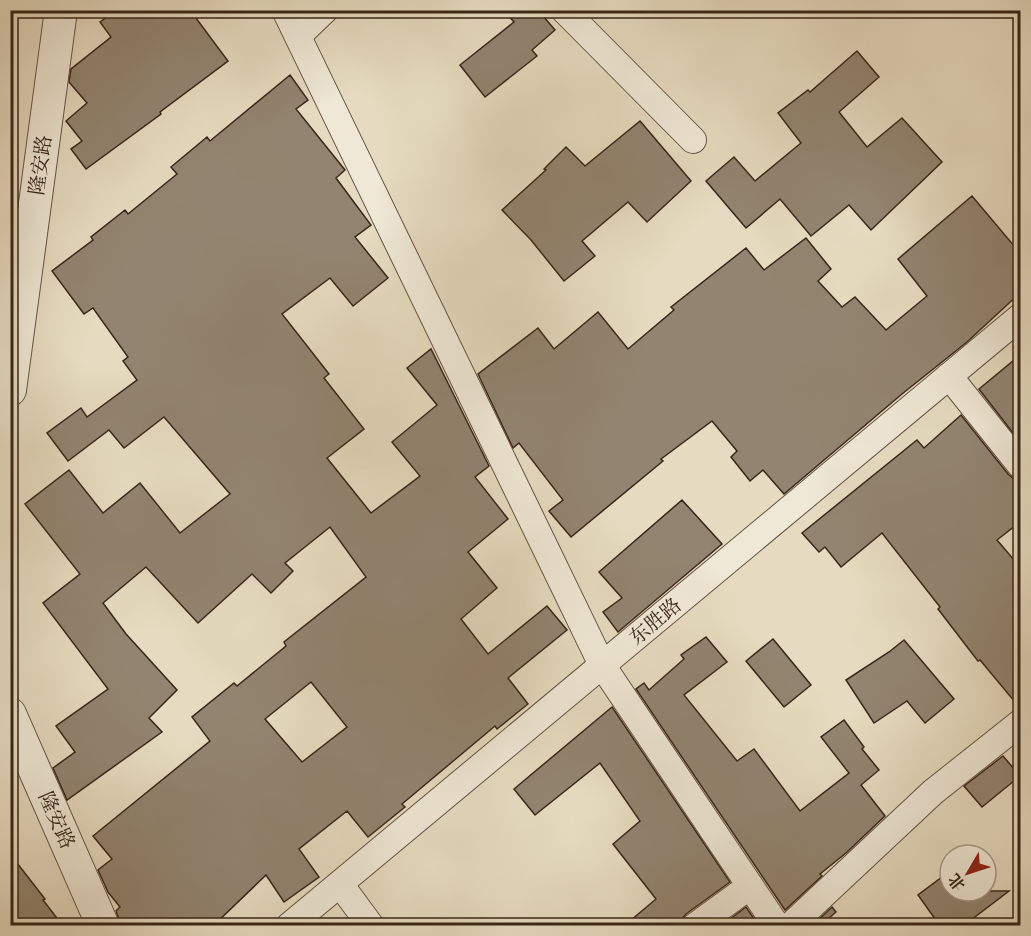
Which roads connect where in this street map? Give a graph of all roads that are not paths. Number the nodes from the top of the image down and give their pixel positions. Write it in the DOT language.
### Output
graph roads {
  1 [pos="61,10"];
  2 [pos="285,10"];
  3 [pos="325,10"];
  4 [pos="564,10"];
  5 [pos="297,36"];
  6 [pos="693,140"];
  7 [pos="1020,317"];
  8 [pos="949,376"];
  9 [pos="10,390"];
  10 [pos="1020,465"];
  11 [pos="602,665"];
  12 [pos="10,714"];
  13 [pos="1020,723"];
  14 [pos="340,884"];
  15 [pos="750,886"];
  16 [pos="103,926"];
  17 [pos="289,926"];
  18 [pos="371,926"];
  19 [pos="696,926"];
  20 [pos="777,926"];
  21 [pos="790,926"];
  1 -- 9 [label="street, 隆安路"];
  2 -- 5 [label="street"];
  3 -- 5 [label="street"];
  4 -- 6 [label="street"];
  5 -- 11 [label="street"];
  7 -- 8 [label="street, 东胜路"];
  8 -- 10 [label="street"];
  8 -- 11 [label="street, 东胜路"];
  11 -- 14 [label="street, 东胜路"];
  11 -- 15 [label="street"];
  12 -- 16 [label="street, 隆安路"];
  13 -- 21 [label="street"];
  14 -- 17 [label="street, 东胜路"];
  14 -- 18 [label="street"];
  15 -- 19 [label="street"];
  15 -- 20 [label="street"];
}
